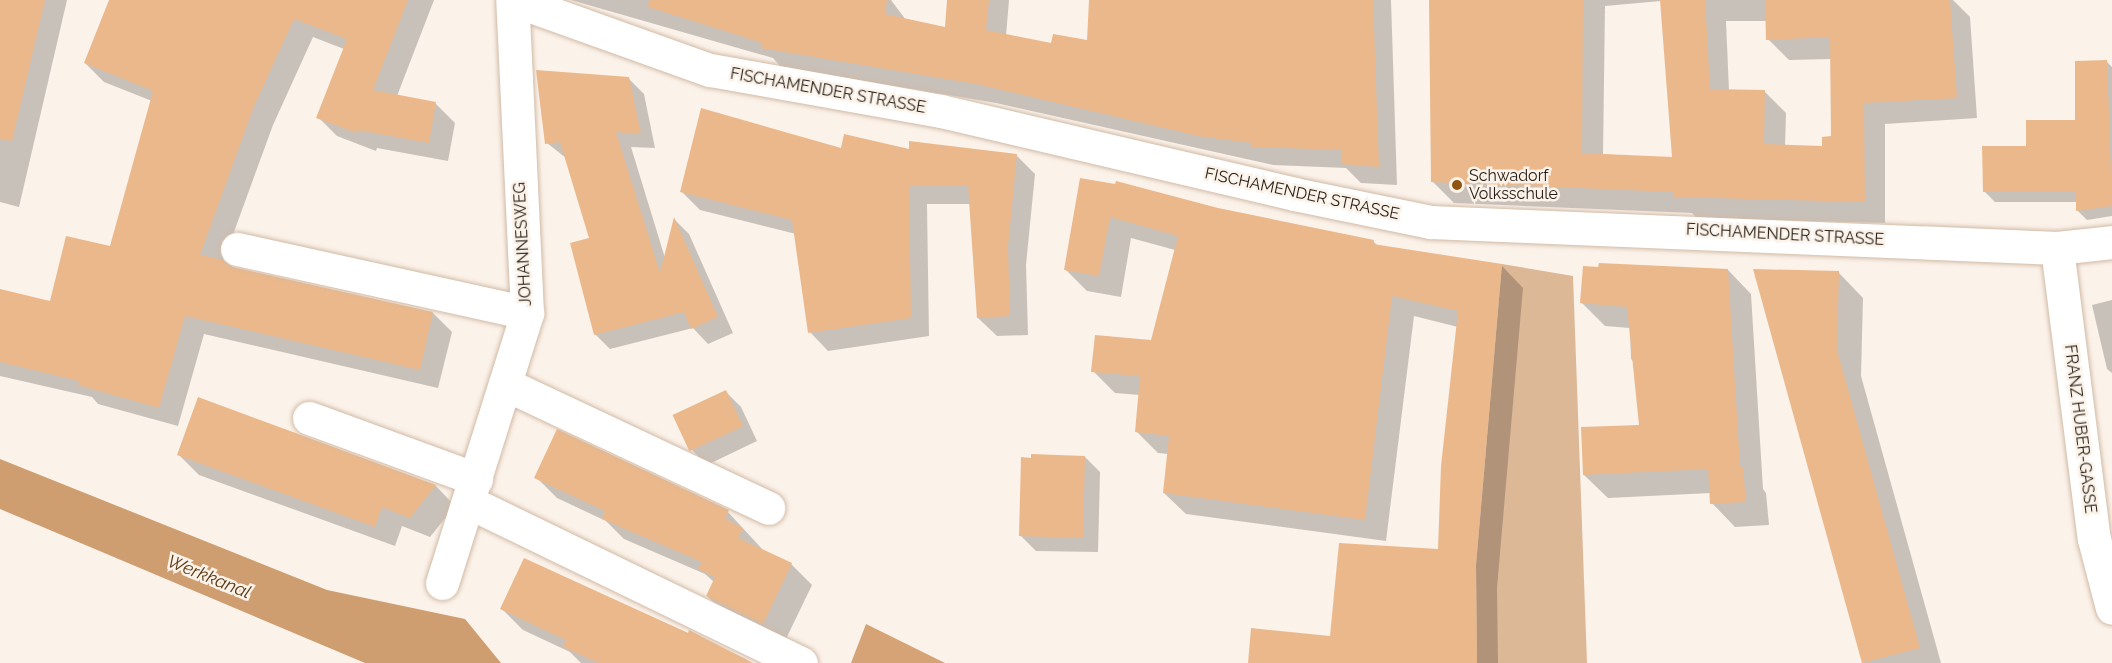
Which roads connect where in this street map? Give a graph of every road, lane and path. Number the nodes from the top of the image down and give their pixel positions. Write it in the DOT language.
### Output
graph roads {
  1 [pos="513,0"];
  2 [pos="2112,242"];
  3 [pos="2057,248"];
  4 [pos="237,249"];
  5 [pos="526,313"];
  6 [pos="505,384"];
  7 [pos="309,418"];
  8 [pos="473,490"];
  9 [pos="768,508"];
  10 [pos="442,582"];
  11 [pos="2112,608"];
  12 [pos="801,663"];
  1 -- 3 [label="street, FISCHAMENDER STRASSE"];
  1 -- 5 [label="street, JOHANNESWEG"];
  2 -- 3 [label="street, FISCHAMENDER STRASSE"];
  3 -- 11 [label="street, FRANZ HUBER-GASSE"];
  4 -- 5 [label="street"];
  5 -- 6 [label="street, JOHANNESWEG"];
  6 -- 8 [label="street, JOHANNESWEG"];
  6 -- 9 [label="street"];
  7 -- 8 [label="street"];
  8 -- 10 [label="street, JOHANNESWEG"];
  8 -- 12 [label="street"];
}
